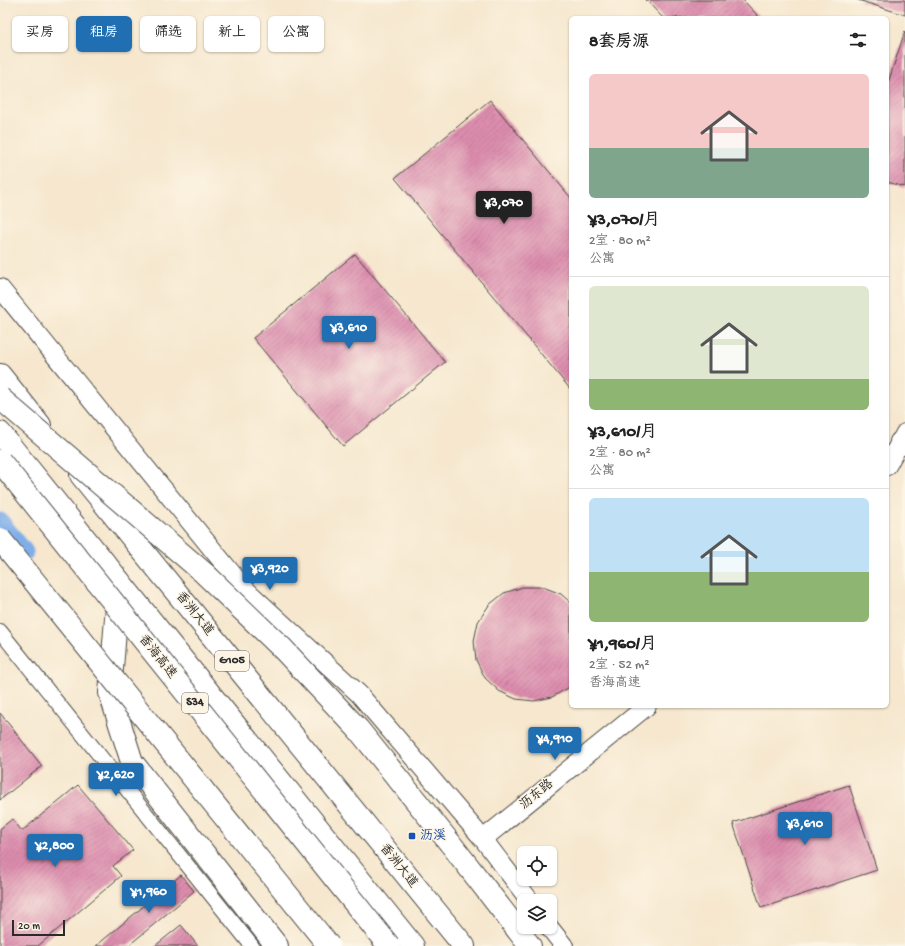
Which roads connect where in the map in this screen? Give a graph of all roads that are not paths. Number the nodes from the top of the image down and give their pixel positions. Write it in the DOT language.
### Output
graph roads {
  1 [pos="0,288"];
  2 [pos="0,375"];
  3 [pos="0,398"];
  4 [pos="0,433"];
  5 [pos="903,440"];
  6 [pos="0,461"];
  7 [pos="889,463"];
  8 [pos="0,539"];
  9 [pos="119,581"];
  10 [pos="0,631"];
  11 [pos="645,708"];
  12 [pos="483,839"];
  13 [pos="525,894"];
  14 [pos="555,934"];
  15 [pos="252,946"];
  16 [pos="277,946"];
  17 [pos="329,946"];
  18 [pos="389,946"];
  19 [pos="413,946"];
  20 [pos="464,946"];
  21 [pos="530,946"];
  22 [pos="564,946"];
  1 -- 12 [label="street"];
  2 -- 20 [label="highway, 香洲大道 / G105"];
  3 -- 21 [label="highway, bridge"];
  4 -- 9 [label="highway, G105"];
  5 -- 7 [label="street"];
  6 -- 18 [label="highway, 香海高速 / S34, bridge"];
  8 -- 17 [label="highway, bridge"];
  9 -- 16 [label="highway"];
  9 -- 19 [label="highway, G105"];
  10 -- 15 [label="street"];
  11 -- 12 [label="street, 沥东路"];
  12 -- 13 [label="street"];
  14 -- 22 [label="street"];
}
